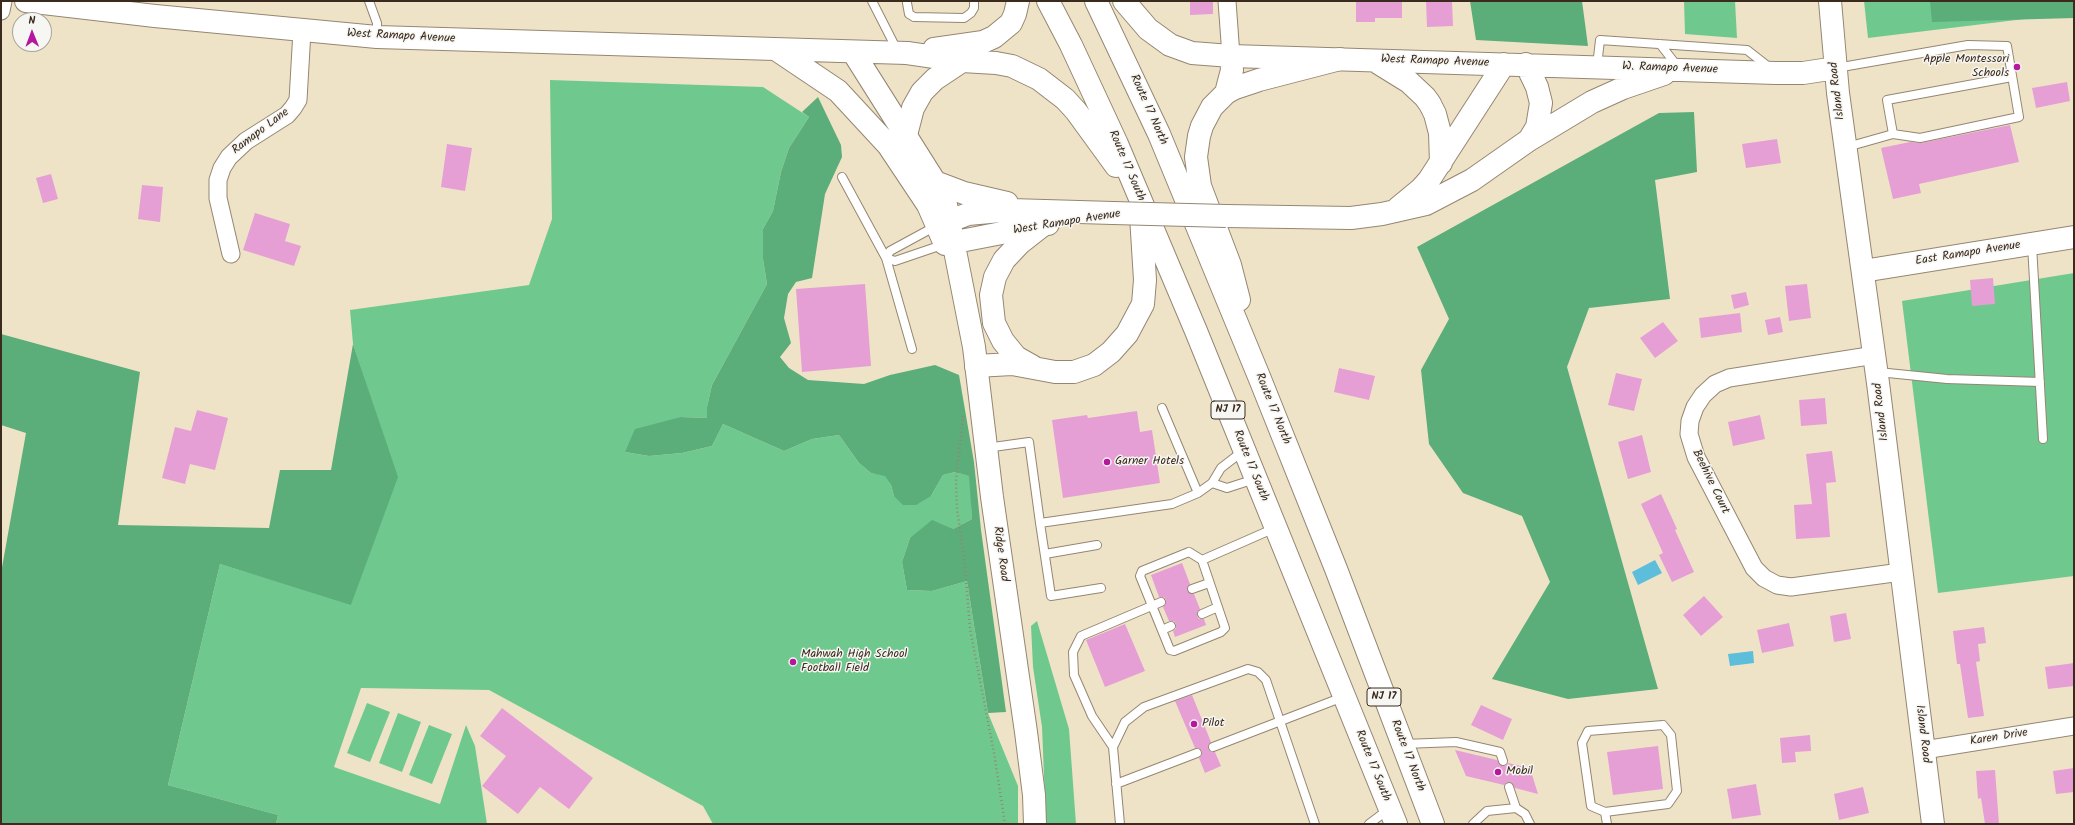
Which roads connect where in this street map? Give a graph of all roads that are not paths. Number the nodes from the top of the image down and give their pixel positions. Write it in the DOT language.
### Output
graph roads {
  1 [pos="3,1"];
  2 [pos="26,1"];
  3 [pos="368,1"];
  4 [pos="872,1"];
  5 [pos="1018,1"];
  6 [pos="1048,1"];
  7 [pos="1096,1"];
  8 [pos="1124,1"];
  9 [pos="1227,1"];
  10 [pos="1830,1"];
  11 [pos="907,3"];
  12 [pos="974,4"];
  13 [pos="1,11"];
  14 [pos="302,31"];
  15 [pos="377,37"];
  16 [pos="1660,44"];
  17 [pos="777,50"];
  18 [pos="853,52"];
  19 [pos="902,53"];
  20 [pos="1231,56"];
  21 [pos="1340,59"];
  22 [pos="1374,60"];
  23 [pos="962,61"];
  24 [pos="1504,64"];
  25 [pos="1526,64"];
  26 [pos="1597,67"];
  27 [pos="1836,68"];
  28 [pos="1680,69"];
  29 [pos="1776,73"];
  30 [pos="2012,77"];
  31 [pos="1226,93"];
  32 [pos="1894,134"];
  33 [pos="906,135"];
  34 [pos="1530,140"];
  35 [pos="1845,148"];
  36 [pos="1441,163"];
  37 [pos="842,177"];
  38 [pos="935,182"];
  39 [pos="1140,201"];
  40 [pos="1395,210"];
  41 [pos="1050,218"];
  42 [pos="946,233"];
  43 [pos="2074,237"];
  44 [pos="2032,244"];
  45 [pos="230,254"];
  46 [pos="886,258"];
  47 [pos="1863,271"];
  48 [pos="912,349"];
  49 [pos="1876,364"];
  50 [pos="976,366"];
  51 [pos="1033,367"];
  52 [pos="1260,379"];
  53 [pos="2040,382"];
  54 [pos="1162,408"];
  55 [pos="2044,438"];
  56 [pos="986,448"];
  57 [pos="1244,450"];
  58 [pos="1256,479"];
  59 [pos="1212,483"];
  60 [pos="1198,493"];
  61 [pos="1040,523"];
  62 [pos="1276,528"];
  63 [pos="1097,546"];
  64 [pos="1044,554"];
  65 [pos="1202,560"];
  66 [pos="1901,572"];
  67 [pos="1210,582"];
  68 [pos="1101,588"];
  69 [pos="1192,589"];
  70 [pos="1161,602"];
  71 [pos="1152,606"];
  72 [pos="1218,607"];
  73 [pos="1202,614"];
  74 [pos="1171,626"];
  75 [pos="1162,630"];
  76 [pos="1344,697"];
  77 [pos="1280,721"];
  78 [pos="2074,726"];
  79 [pos="1402,744"];
  80 [pos="1113,747"];
  81 [pos="1213,747"];
  82 [pos="1924,750"];
  83 [pos="1196,753"];
  84 [pos="1502,761"];
  85 [pos="1116,784"];
  86 [pos="1509,787"];
  87 [pos="1516,808"];
  88 [pos="1605,812"];
  89 [pos="1392,816"];
  90 [pos="1035,824"];
  91 [pos="1120,824"];
  92 [pos="1315,824"];
  93 [pos="1369,824"];
  94 [pos="1433,824"];
  95 [pos="1473,824"];
  96 [pos="1530,824"];
  97 [pos="1606,824"];
  98 [pos="1933,824"];
  1 -- 13 [label="street"];
  2 -- 14 [label="main road, West Ramapo Avenue"];
  3 -- 15 [label="lane"];
  4 -- 19 [label="lane"];
  5 -- 19 [label="main road"];
  6 -- 39 [label="main road, Route 17 South / NJ 17"];
  7 -- 52 [label="main road, Route 17 North / NJ 17"];
  8 -- 20 [label="main road, West Ramapo Avenue"];
  9 -- 20 [label="street"];
  10 -- 27 [label="main road, Island Road"];
  11 -- 12 [label="lane"];
  14 -- 15 [label="main road, West Ramapo Avenue"];
  14 -- 45 [label="street, Ramapo Lane"];
  15 -- 17 [label="main road, West Ramapo Avenue"];
  16 -- 26 [label="lane"];
  16 -- 28 [label="lane"];
  16 -- 29 [label="lane"];
  17 -- 18 [label="main road, West Ramapo Avenue"];
  17 -- 42 [label="main road"];
  18 -- 19 [label="main road, West Ramapo Avenue"];
  18 -- 33 [label="main road"];
  19 -- 23 [label="main road"];
  20 -- 21 [label="main road, West Ramapo Avenue"];
  20 -- 31 [label="main road"];
  21 -- 22 [label="main road, West Ramapo Avenue"];
  21 -- 31 [label="main road"];
  22 -- 24 [label="main road, West Ramapo Avenue"];
  22 -- 36 [label="main road"];
  23 -- 33 [label="main road"];
  23 -- 39 [label="main road"];
  24 -- 25 [label="main road, W. Ramapo Avenue"];
  24 -- 36 [label="main road, West Ramapo Avenue"];
  25 -- 26 [label="main road, W. Ramapo Avenue"];
  25 -- 34 [label="main road"];
  26 -- 28 [label="main road, W. Ramapo Avenue"];
  27 -- 29 [label="main road, W. Ramapo Avenue"];
  27 -- 30 [label="lane"];
  27 -- 35 [label="main road, Island Road"];
  28 -- 29 [label="main road, W. Ramapo Avenue"];
  28 -- 34 [label="main road, West Ramapo Avenue"];
  30 -- 32 [label="lane"];
  30 -- 32 [label="lane"];
  31 -- 52 [label="main road"];
  32 -- 35 [label="lane"];
  33 -- 38 [label="main road"];
  34 -- 40 [label="main road, West Ramapo Avenue"];
  35 -- 47 [label="main road, Island Road"];
  36 -- 40 [label="main road, West Ramapo Avenue"];
  37 -- 46 [label="lane"];
  38 -- 41 [label="main road"];
  38 -- 42 [label="main road"];
  39 -- 51 [label="main road"];
  39 -- 57 [label="main road, Route 17 South / NJ 17"];
  40 -- 41 [label="main road, West Ramapo Avenue, bridge"];
  41 -- 42 [label="main road, West Ramapo Avenue"];
  41 -- 51 [label="main road"];
  42 -- 46 [label="lane"];
  42 -- 46 [label="lane"];
  42 -- 50 [label="main road, Ridge Road"];
  43 -- 44 [label="main road, East Ramapo Avenue"];
  44 -- 47 [label="main road, East Ramapo Avenue"];
  44 -- 53 [label="lane"];
  46 -- 48 [label="lane"];
  47 -- 49 [label="main road, Island Road"];
  49 -- 53 [label="lane"];
  49 -- 66 [label="main road, Island Road"];
  49 -- 66 [label="street, Beehive Court"];
  50 -- 51 [label="main road"];
  50 -- 56 [label="main road, Ridge Road"];
  52 -- 79 [label="main road, Route 17 North / NJ 17"];
  53 -- 55 [label="lane"];
  54 -- 60 [label="lane"];
  56 -- 61 [label="lane"];
  56 -- 90 [label="main road, Ridge Road"];
  57 -- 58 [label="main road, Route 17 South / NJ 17"];
  57 -- 59 [label="lane"];
  58 -- 59 [label="lane"];
  58 -- 62 [label="main road, Route 17 South / NJ 17"];
  59 -- 60 [label="lane"];
  60 -- 61 [label="lane"];
  61 -- 64 [label="lane"];
  62 -- 65 [label="lane"];
  62 -- 76 [label="main road, Route 17 South / NJ 17"];
  63 -- 64 [label="lane"];
  64 -- 68 [label="lane"];
  65 -- 67 [label="lane"];
  65 -- 71 [label="lane"];
  66 -- 82 [label="main road, Island Road"];
  67 -- 69 [label="lane"];
  67 -- 72 [label="lane"];
  70 -- 71 [label="lane"];
  71 -- 75 [label="lane"];
  71 -- 80 [label="lane"];
  72 -- 73 [label="lane"];
  72 -- 75 [label="lane"];
  74 -- 75 [label="lane"];
  76 -- 77 [label="lane"];
  76 -- 89 [label="main road, Route 17 South / NJ 17"];
  77 -- 80 [label="lane"];
  77 -- 81 [label="lane"];
  77 -- 92 [label="lane"];
  78 -- 82 [label="street, Karen Drive"];
  79 -- 84 [label="lane"];
  79 -- 94 [label="main road, Route 17 North / NJ 17"];
  80 -- 85 [label="lane"];
  82 -- 98 [label="main road, Island Road"];
  83 -- 85 [label="lane"];
  85 -- 91 [label="lane"];
  86 -- 87 [label="lane"];
  87 -- 95 [label="lane"];
  87 -- 96 [label="lane"];
  88 -- 88 [label="lane"];
  88 -- 97 [label="lane"];
  89 -- 93 [label="lane"];
}
